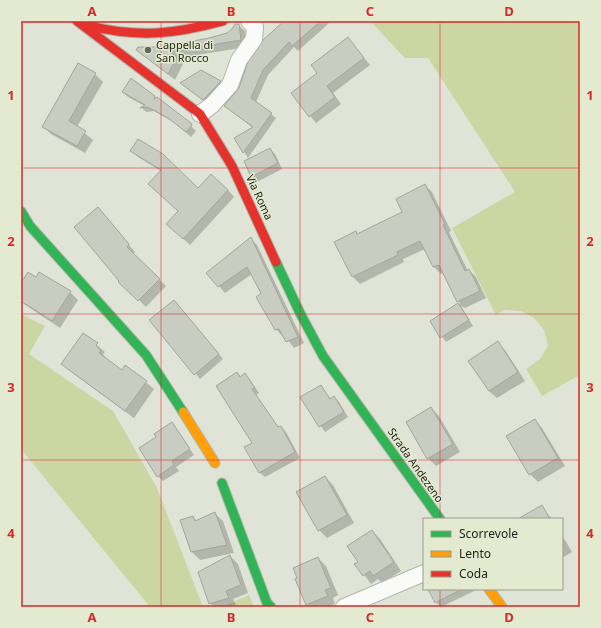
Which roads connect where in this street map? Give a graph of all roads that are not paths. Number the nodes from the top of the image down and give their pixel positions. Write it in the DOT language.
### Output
graph roads {
  1 [pos="223,21"];
  2 [pos="249,21"];
  3 [pos="79,22"];
  4 [pos="200,114"];
  5 [pos="21,211"];
  6 [pos="373,425"];
  7 [pos="215,463"];
  8 [pos="222,483"];
  9 [pos="439,518"];
  10 [pos="423,573"];
  11 [pos="491,590"];
  12 [pos="271,607"];
  13 [pos="344,607"];
  14 [pos="502,607"];
  1 -- 3 [label="street"];
  2 -- 4 [label="street"];
  3 -- 4 [label="street, Via Roma"];
  4 -- 6 [label="street, Via Roma"];
  5 -- 7 [label="street"];
  6 -- 9 [label="street, Strada Andezeno"];
  8 -- 12 [label="street"];
  10 -- 13 [label="street"];
  11 -- 14 [label="street"];
}
